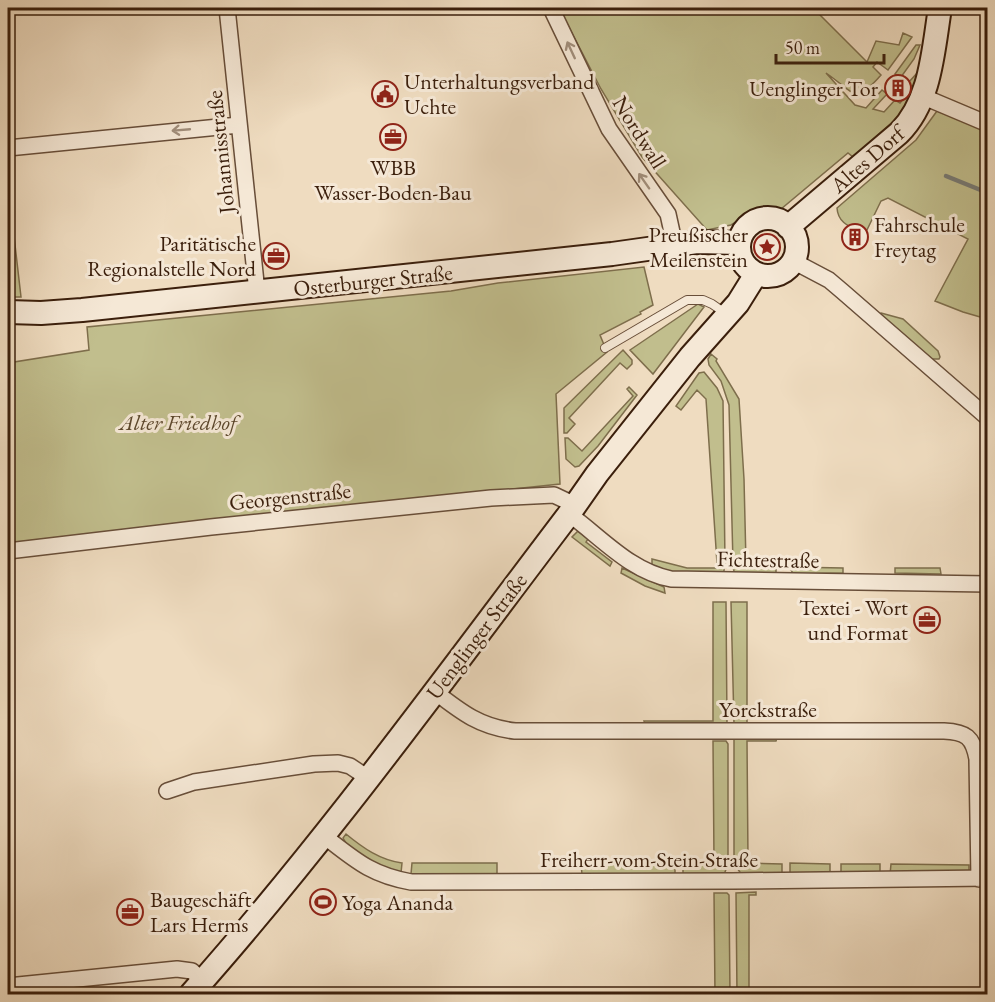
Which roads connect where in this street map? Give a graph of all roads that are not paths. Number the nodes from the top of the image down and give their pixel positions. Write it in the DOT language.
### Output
graph roads {
  1 [pos="227,8"];
  2 [pos="551,8"];
  3 [pos="940,8"];
  4 [pos="924,97"];
  5 [pos="987,124"];
  6 [pos="239,125"];
  7 [pos="8,148"];
  8 [pos="788,226"];
  9 [pos="739,243"];
  10 [pos="675,246"];
  11 [pos="794,261"];
  12 [pos="756,274"];
  13 [pos="257,292"];
  14 [pos="8,312"];
  15 [pos="727,315"];
  16 [pos="605,348"];
  17 [pos="987,418"];
  18 [pos="572,510"];
  19 [pos="8,551"];
  20 [pos="987,584"];
  21 [pos="434,691"];
  22 [pos="368,778"];
  23 [pos="166,790"];
  24 [pos="324,836"];
  25 [pos="983,879"];
  26 [pos="8,986"];
  27 [pos="195,991"];
  1 -- 6 [label="street, Johannisstraße"];
  10 -- 2 [label="street, Nordwall, one-way"];
  3 -- 4 [label="main road, Altes Dorf"];
  4 -- 5 [label="street"];
  4 -- 8 [label="main road, Altes Dorf"];
  6 -- 7 [label="street, one-way"];
  6 -- 13 [label="street, Johannisstraße"];
  8 -- 9 [label="main road"];
  8 -- 11 [label="main road"];
  9 -- 10 [label="main road, Osterburger Straße"];
  9 -- 12 [label="main road"];
  10 -- 13 [label="main road, Osterburger Straße"];
  11 -- 12 [label="main road"];
  11 -- 17 [label="street"];
  12 -- 15 [label="main road, Uenglinger Straße"];
  13 -- 14 [label="main road, Osterburger Straße"];
  15 -- 16 [label="lane"];
  15 -- 18 [label="main road, Uenglinger Straße"];
  18 -- 19 [label="street, Georgenstraße"];
  18 -- 20 [label="street, Fichtestraße"];
  18 -- 21 [label="main road, Uenglinger Straße"];
  21 -- 22 [label="main road, Uenglinger Straße"];
  21 -- 25 [label="street, Yorckstraße"];
  22 -- 23 [label="street"];
  22 -- 24 [label="main road, Uenglinger Straße"];
  24 -- 25 [label="street, Freiherr-vom-Stein-Straße"];
  24 -- 27 [label="main road, Uenglinger Straße"];
  26 -- 27 [label="street"];
}
